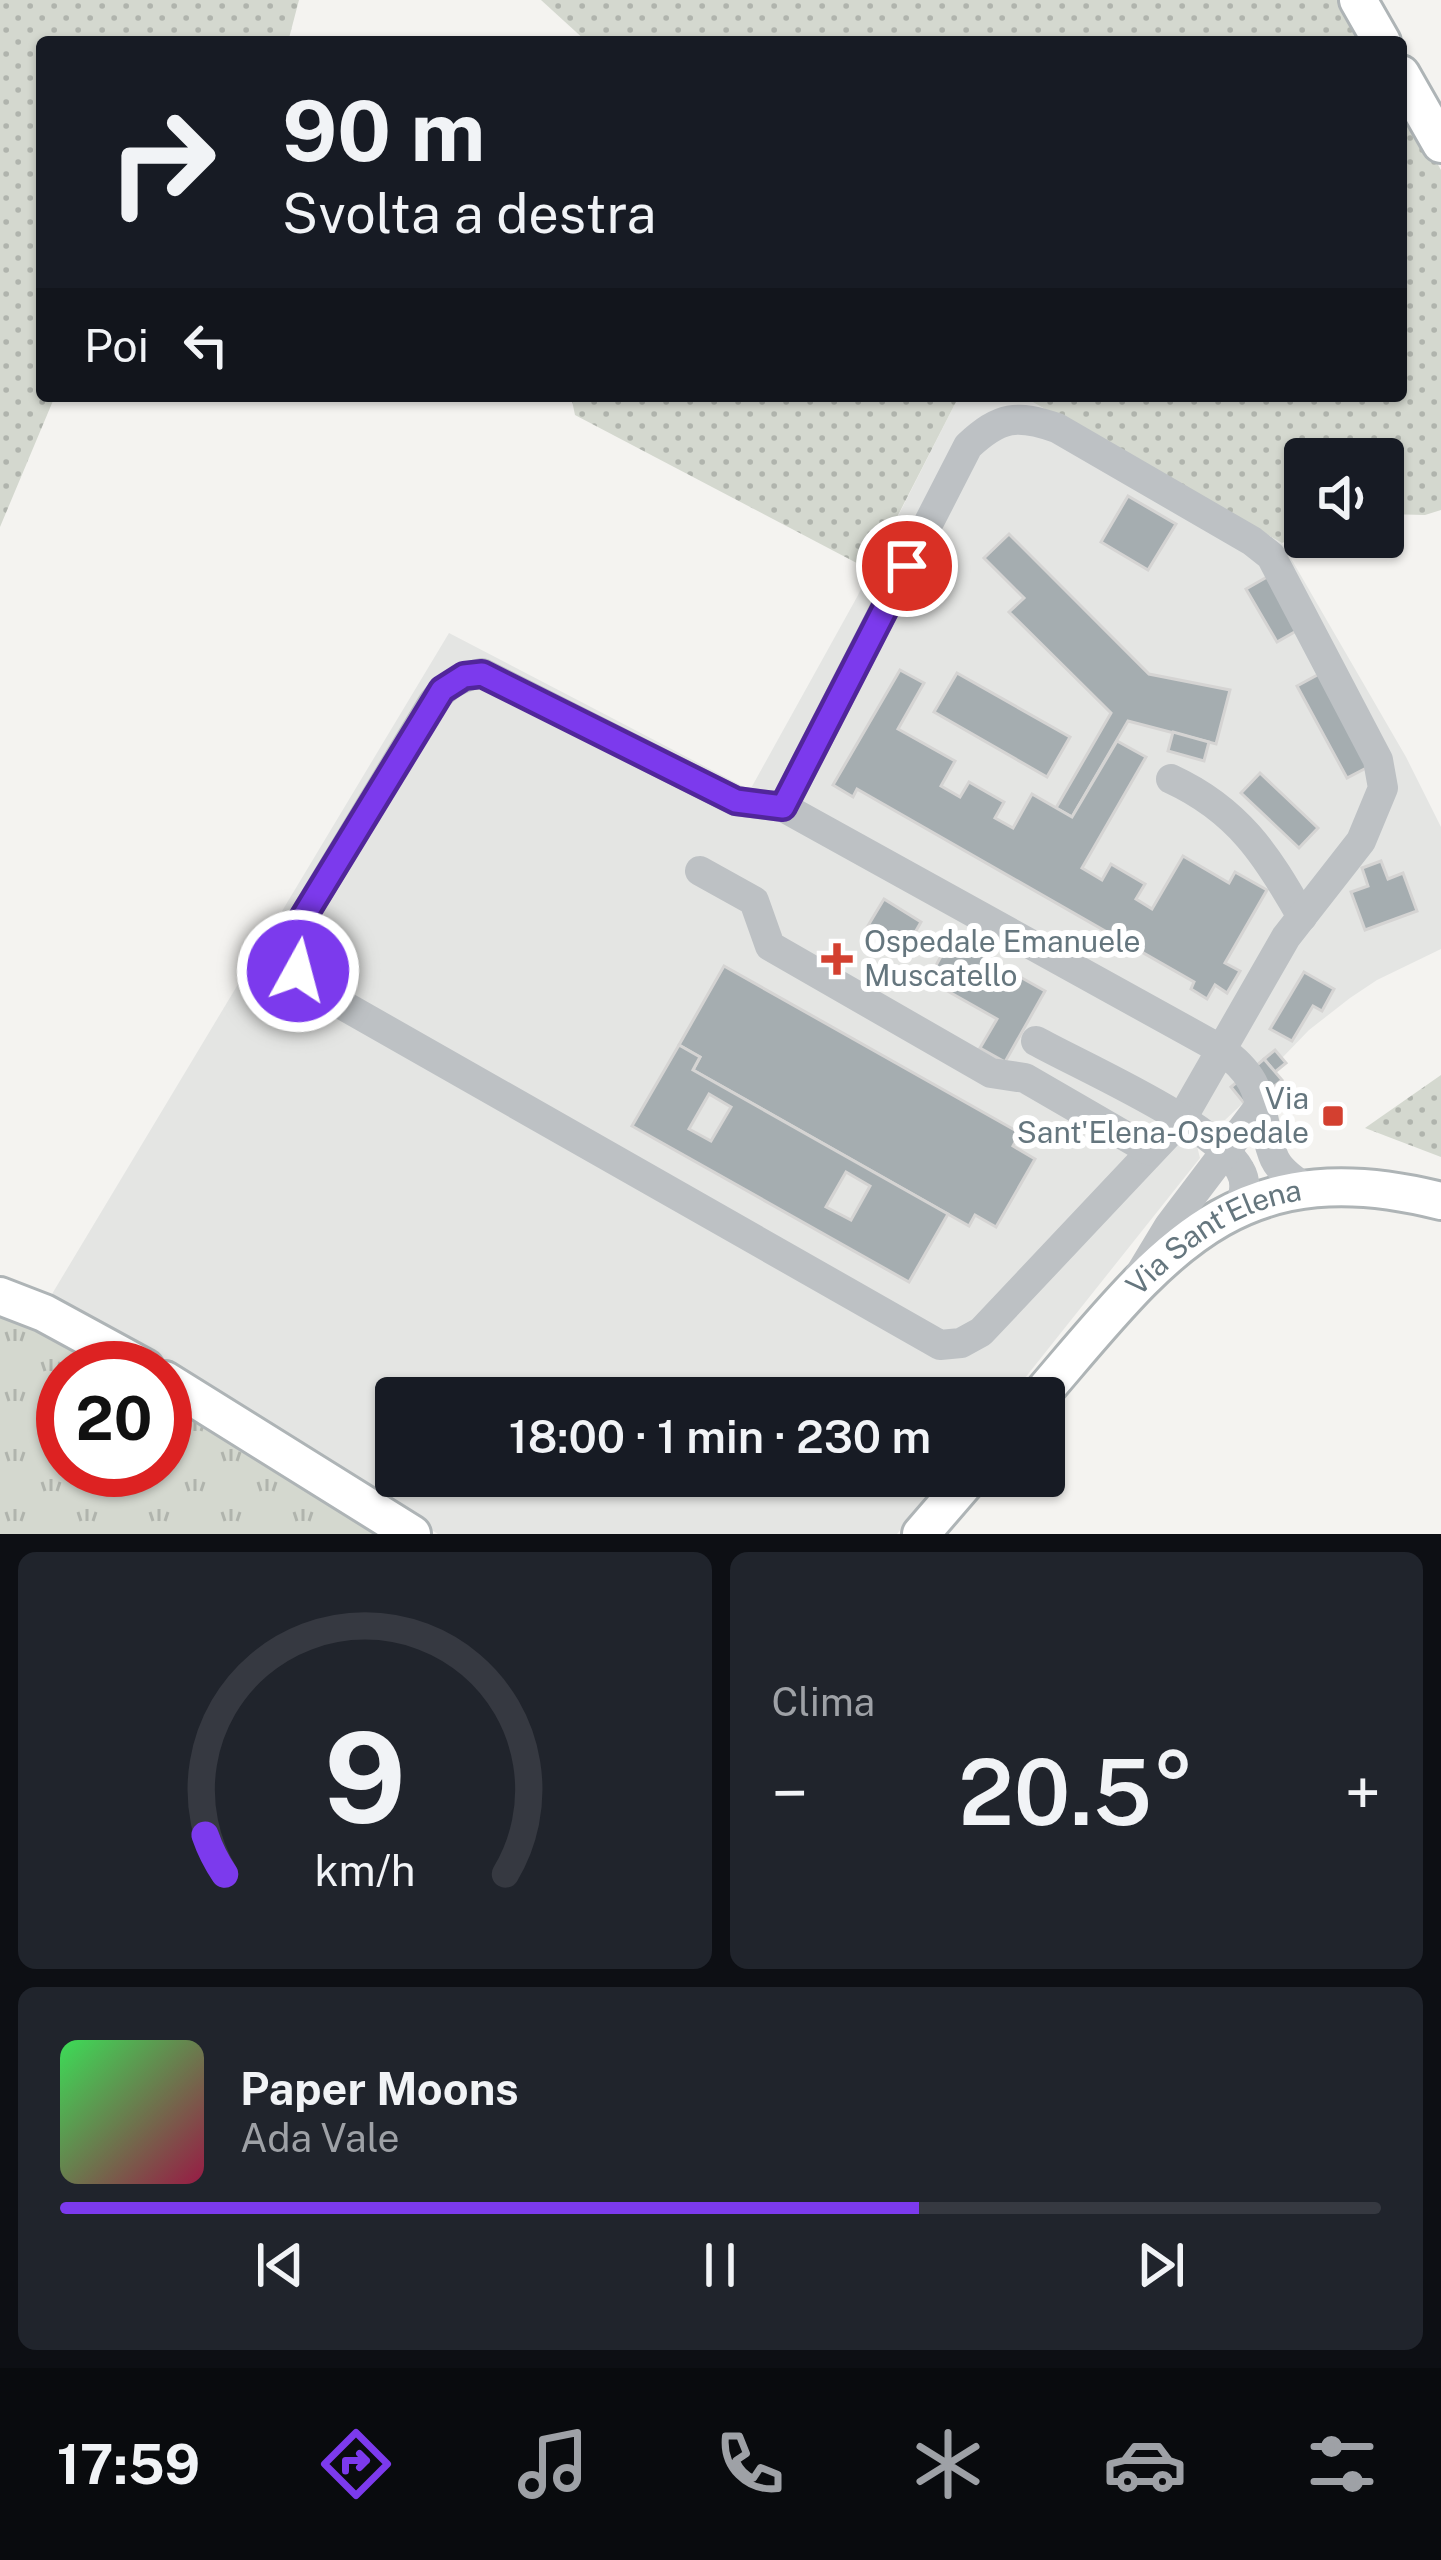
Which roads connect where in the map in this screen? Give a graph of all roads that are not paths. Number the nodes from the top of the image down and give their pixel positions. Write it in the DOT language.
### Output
graph roads {
  1 [pos="1358,0"];
  2 [pos="1379,36"];
  3 [pos="1407,84"];
  4 [pos="1441,144"];
  5 [pos="1171,779"];
  6 [pos="783,807"];
  7 [pos="700,871"];
  8 [pos="1302,917"];
  9 [pos="1036,1042"];
  10 [pos="1220,1048"];
  11 [pos="1262,1102"];
  12 [pos="1181,1120"];
  13 [pos="1151,1151"];
  14 [pos="1237,1177"];
  15 [pos="1295,1190"];
  16 [pos="1441,1201"];
  17 [pos="1130,1291"];
  18 [pos="0,1296"];
  19 [pos="95,1341"];
  20 [pos="1056,1377"];
  21 [pos="192,1397"];
  22 [pos="953,1497"];
  23 [pos="412,1534"];
  24 [pos="921,1534"];
  1 -- 2 [label="main road"];
  3 -- 4 [label="main road"];
  5 -- 8 [label="lane"];
  6 -- 8 [label="lane"];
  6 -- 10 [label="lane"];
  6 -- 13 [label="lane"];
  7 -- 13 [label="lane"];
  8 -- 10 [label="lane"];
  9 -- 12 [label="lane"];
  10 -- 11 [label="lane"];
  10 -- 12 [label="lane"];
  11 -- 14 [label="lane"];
  11 -- 15 [label="lane"];
  12 -- 13 [label="lane"];
  12 -- 14 [label="lane"];
  14 -- 15 [label="main road, Via Sant'Elena"];
  14 -- 17 [label="main road, Via Sant'Elena"];
  14 -- 17 [label="lane"];
  15 -- 16 [label="main road, Via Sant'Elena"];
  17 -- 20 [label="main road, Via Sant'Elena"];
  18 -- 19 [label="main road"];
  21 -- 23 [label="main road"];
  22 -- 24 [label="main road"];
}
